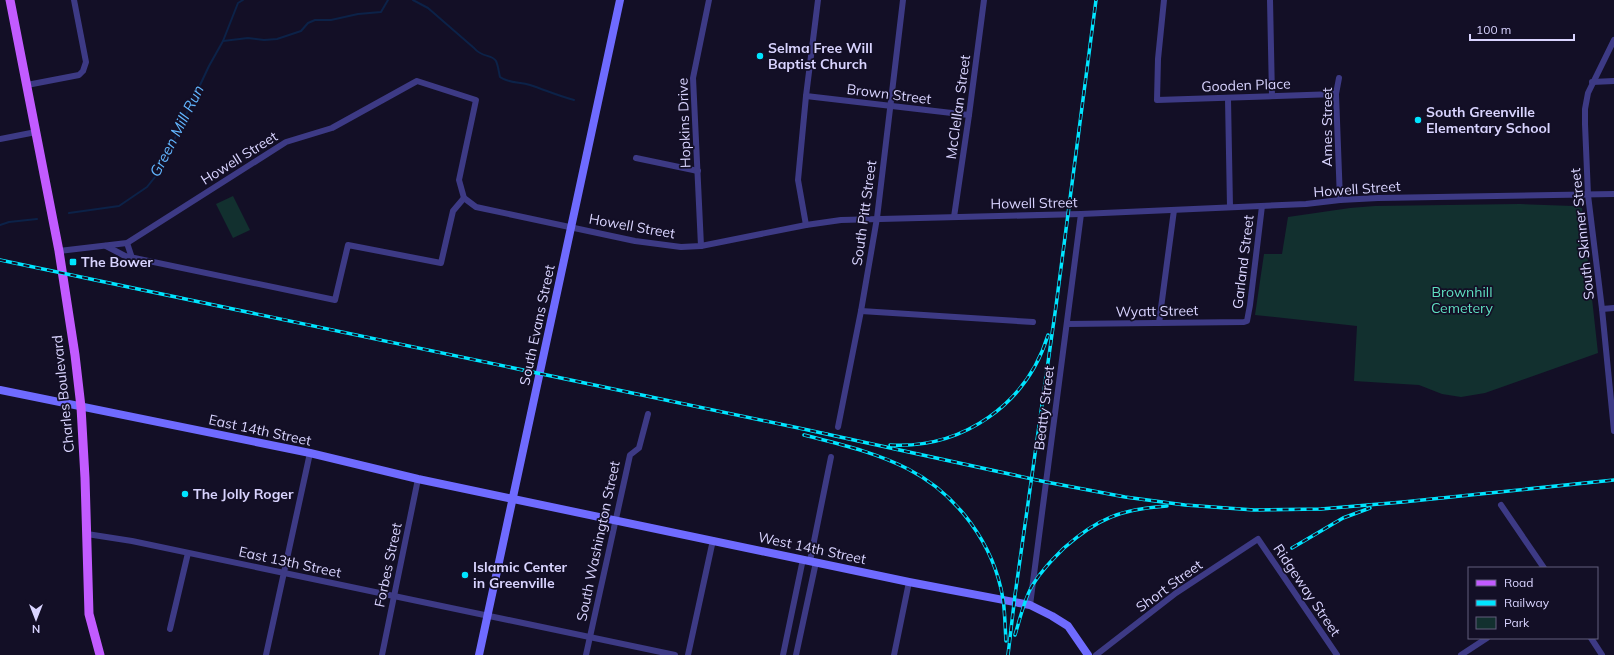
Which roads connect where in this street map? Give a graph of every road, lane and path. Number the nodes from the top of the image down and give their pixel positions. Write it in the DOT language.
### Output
graph roads {
  1 [pos="10,0"];
  2 [pos="74,0"];
  3 [pos="620,0"];
  4 [pos="710,0"];
  5 [pos="818,0"];
  6 [pos="903,0"];
  7 [pos="984,0"];
  8 [pos="1164,0"];
  9 [pos="1270,0"];
  10 [pos="1614,40"];
  11 [pos="1339,78"];
  12 [pos="1614,81"];
  13 [pos="1592,82"];
  14 [pos="27,85"];
  15 [pos="1336,94"];
  16 [pos="806,96"];
  17 [pos="1272,96"];
  18 [pos="1228,99"];
  19 [pos="890,106"];
  20 [pos="969,116"];
  21 [pos="36,132"];
  22 [pos="0,139"];
  23 [pos="636,158"];
  24 [pos="698,171"];
  25 [pos="1614,194"];
  26 [pos="1588,195"];
  27 [pos="464,198"];
  28 [pos="1340,200"];
  29 [pos="1262,206"];
  30 [pos="1230,207"];
  31 [pos="1174,210"];
  32 [pos="1081,214"];
  33 [pos="954,216"];
  34 [pos="877,218"];
  35 [pos="806,225"];
  36 [pos="571,228"];
  37 [pos="127,243"];
  38 [pos="106,246"];
  39 [pos="701,246"];
  40 [pos="59,251"];
  41 [pos="132,258"];
  42 [pos="1614,308"];
  43 [pos="1602,309"];
  44 [pos="861,311"];
  45 [pos="1247,321"];
  46 [pos="1033,322"];
  47 [pos="1159,323"];
  48 [pos="1067,324"];
  49 [pos="0,390"];
  50 [pos="81,407"];
  51 [pos="648,414"];
  52 [pos="838,427"];
  53 [pos="1614,431"];
  54 [pos="310,453"];
  55 [pos="831,457"];
  56 [pos="418,479"];
  57 [pos="513,498"];
  58 [pos="1501,505"];
  59 [pos="615,520"];
  60 [pos="87,534"];
  61 [pos="1258,539"];
  62 [pos="713,540"];
  63 [pos="188,553"];
  64 [pos="810,561"];
  65 [pos="1543,567"];
  66 [pos="284,573"];
  67 [pos="909,582"];
  68 [pos="394,597"];
  69 [pos="1030,605"];
  70 [pos="487,616"];
  71 [pos="170,629"];
  72 [pos="590,637"];
  73 [pos="1485,639"];
  74 [pos="1592,639"];
  75 [pos="100,655"];
  76 [pos="266,655"];
  77 [pos="382,655"];
  78 [pos="479,655"];
  79 [pos="586,655"];
  80 [pos="675,655"];
  81 [pos="688,655"];
  82 [pos="783,655"];
  83 [pos="796,655"];
  84 [pos="894,655"];
  85 [pos="1088,655"];
  86 [pos="1096,655"];
  87 [pos="1337,655"];
  88 [pos="1461,655"];
  89 [pos="1602,655"];
  1 -- 14 [label="main road, Charles Boulevard"];
  2 -- 14 [label="street"];
  3 -- 36 [label="street, South Evans Street"];
  4 -- 24 [label="street, Hopkins Drive"];
  5 -- 16 [label="street"];
  6 -- 19 [label="street, South Pitt Street"];
  7 -- 20 [label="street, McClellan Street"];
  8 -- 18 [label="street, Gooden Place"];
  9 -- 17 [label="street"];
  10 -- 13 [label="street, South Skinner Street"];
  11 -- 15 [label="street, Ames Street"];
  12 -- 13 [label="street"];
  13 -- 26 [label="street, South Skinner Street"];
  14 -- 21 [label="main road, Charles Boulevard"];
  15 -- 17 [label="street, Gooden Place"];
  15 -- 28 [label="street, Ames Street"];
  16 -- 19 [label="street, Brown Street"];
  16 -- 35 [label="street"];
  17 -- 18 [label="street, Gooden Place"];
  18 -- 30 [label="street, Garland Street"];
  19 -- 20 [label="street, Brown Street"];
  19 -- 34 [label="street, South Pitt Street"];
  20 -- 33 [label="street, McClellan Street"];
  21 -- 22 [label="street"];
  21 -- 40 [label="main road, Charles Boulevard"];
  23 -- 24 [label="street"];
  24 -- 39 [label="street, Hopkins Drive"];
  25 -- 26 [label="street, Howell Street"];
  26 -- 28 [label="street, Howell Street"];
  26 -- 43 [label="street, South Skinner Street"];
  27 -- 36 [label="street, Howell Street"];
  27 -- 37 [label="street, Howell Street"];
  27 -- 41 [label="street"];
  28 -- 29 [label="street, Howell Street"];
  29 -- 30 [label="street, Howell Street"];
  29 -- 45 [label="street, Garland Street"];
  30 -- 31 [label="street, Howell Street"];
  31 -- 32 [label="street, Howell Street"];
  31 -- 47 [label="street"];
  32 -- 33 [label="street, Howell Street"];
  32 -- 48 [label="street, Beatty Street"];
  33 -- 34 [label="street, Howell Street"];
  34 -- 35 [label="street, Howell Street"];
  34 -- 44 [label="street, South Pitt Street"];
  35 -- 39 [label="street, Howell Street"];
  36 -- 39 [label="street, Howell Street"];
  36 -- 57 [label="street, South Evans Street"];
  37 -- 38 [label="street, Howell Street"];
  37 -- 41 [label="street"];
  38 -- 40 [label="street, Howell Street"];
  38 -- 41 [label="street"];
  40 -- 50 [label="main road, Charles Boulevard"];
  42 -- 43 [label="street"];
  43 -- 53 [label="street, South Skinner Street"];
  44 -- 46 [label="street"];
  44 -- 52 [label="street, South Pitt Street"];
  45 -- 47 [label="street, Wyatt Street"];
  47 -- 48 [label="street, Wyatt Street"];
  48 -- 69 [label="street, Beatty Street"];
  49 -- 50 [label="street, East 14th Street"];
  50 -- 54 [label="street, East 14th Street"];
  50 -- 60 [label="main road, Charles Boulevard"];
  51 -- 59 [label="street, South Washington Street"];
  54 -- 56 [label="street, East 14th Street"];
  54 -- 66 [label="street"];
  55 -- 64 [label="street"];
  56 -- 57 [label="street, East 14th Street"];
  56 -- 68 [label="street, Forbes Street"];
  57 -- 59 [label="street, West 14th Street"];
  57 -- 70 [label="street, South Evans Street"];
  58 -- 65 [label="street"];
  59 -- 62 [label="street, West 14th Street"];
  59 -- 72 [label="street, South Washington Street"];
  60 -- 63 [label="street, East 13th Street"];
  60 -- 75 [label="main road, Charles Boulevard"];
  61 -- 86 [label="street, Short Street"];
  61 -- 87 [label="street, Ridgeway Street"];
  62 -- 64 [label="street, West 14th Street"];
  62 -- 81 [label="street"];
  63 -- 66 [label="street, East 13th Street"];
  63 -- 71 [label="street"];
  64 -- 67 [label="street, West 14th Street"];
  64 -- 82 [label="street"];
  64 -- 83 [label="street"];
  66 -- 68 [label="street, East 13th Street"];
  66 -- 76 [label="street"];
  67 -- 69 [label="street, West 14th Street"];
  67 -- 84 [label="street"];
  68 -- 70 [label="street, East 13th Street"];
  68 -- 77 [label="street, Forbes Street"];
  69 -- 85 [label="street, West 14th Street"];
  70 -- 72 [label="street, East 13th Street"];
  70 -- 78 [label="street, South Evans Street"];
  72 -- 79 [label="street, South Washington Street"];
  72 -- 80 [label="street, East 13th Street"];
  73 -- 88 [label="street"];
  74 -- 89 [label="street"];
}
